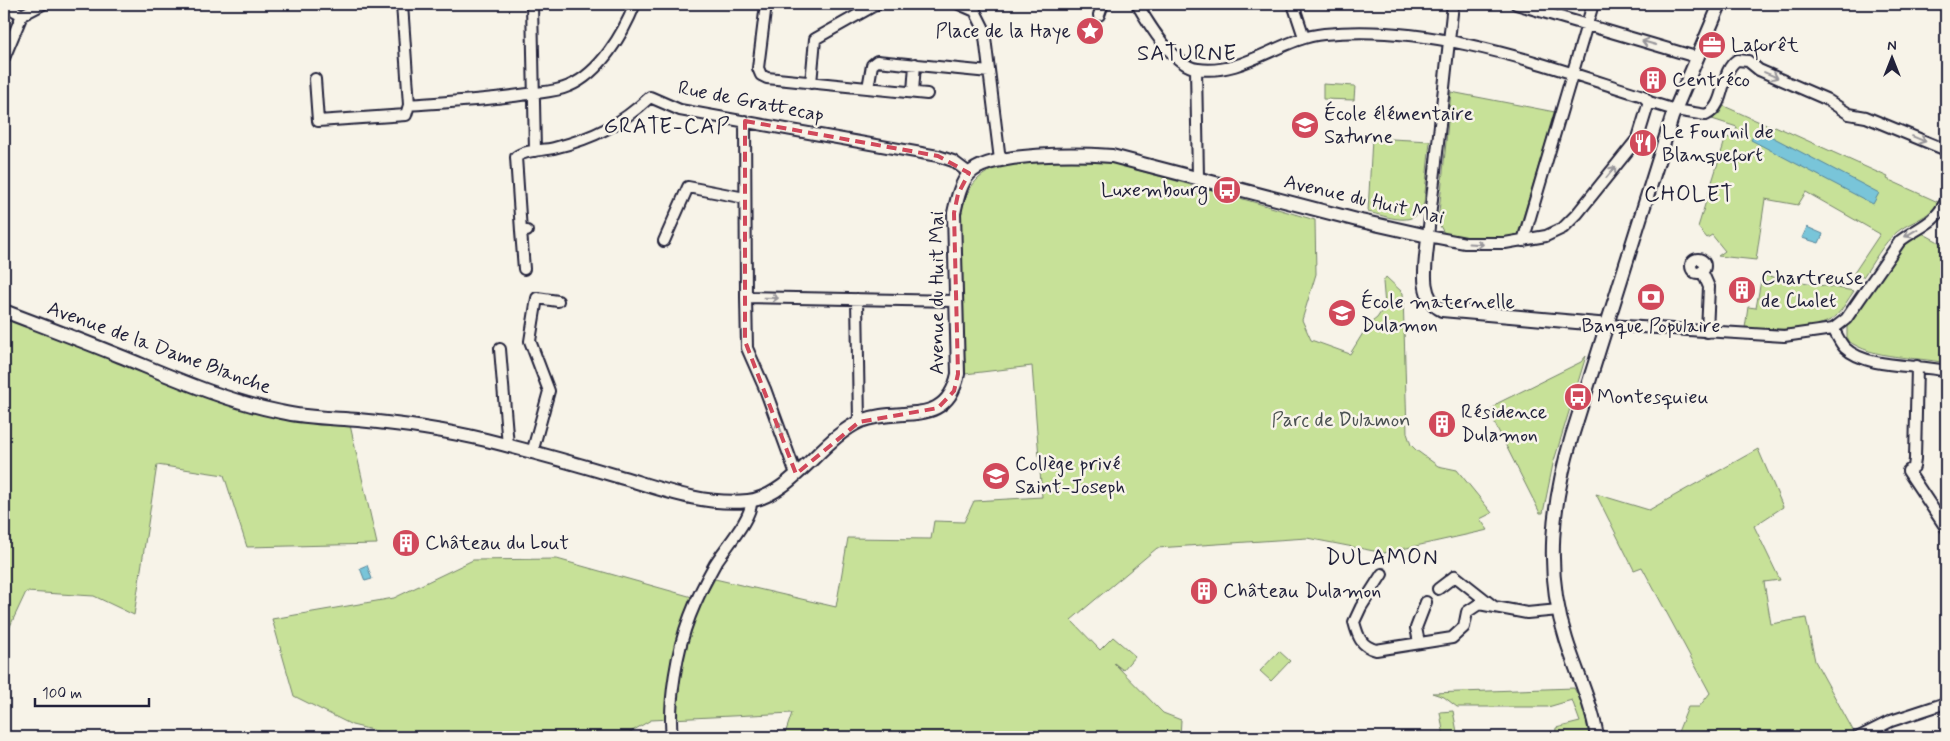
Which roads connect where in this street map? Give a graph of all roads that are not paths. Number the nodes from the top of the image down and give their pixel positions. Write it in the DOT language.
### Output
graph roads {
  1 [pos="43,4"];
  2 [pos="402,4"];
  3 [pos="532,4"];
  4 [pos="635,4"];
  5 [pos="766,4"];
  6 [pos="877,4"];
  7 [pos="959,4"];
  8 [pos="1103,4"];
  9 [pos="1137,4"];
  10 [pos="1293,4"];
  11 [pos="1453,4"];
  12 [pos="1516,4"];
  13 [pos="1593,4"];
  14 [pos="1720,4"];
  15 [pos="4,5"];
  16 [pos="22,15"];
  17 [pos="1099,15"];
  18 [pos="1587,25"];
  19 [pos="1304,37"];
  20 [pos="1449,40"];
  21 [pos="1696,57"];
  22 [pos="4,58"];
  23 [pos="915,64"];
  24 [pos="1196,69"];
  25 [pos="990,72"];
  26 [pos="1573,74"];
  27 [pos="315,79"];
  28 [pos="811,82"];
  29 [pos="868,88"];
  30 [pos="913,92"];
  31 [pos="534,93"];
  32 [pos="927,94"];
  33 [pos="1649,102"];
  34 [pos="409,105"];
  35 [pos="1675,110"];
  36 [pos="745,121"];
  37 [pos="1946,150"];
  38 [pos="535,151"];
  39 [pos="1000,160"];
  40 [pos="969,173"];
  41 [pos="1198,177"];
  42 [pos="745,198"];
  43 [pos="1946,201"];
  44 [pos="1428,236"];
  45 [pos="664,241"];
  46 [pos="1523,241"];
  47 [pos="524,269"];
  48 [pos="1702,271"];
  49 [pos="746,297"];
  50 [pos="857,299"];
  51 [pos="558,301"];
  52 [pos="955,301"];
  53 [pos="4,311"];
  54 [pos="1609,325"];
  55 [pos="1833,329"];
  56 [pos="1707,332"];
  57 [pos="500,349"];
  58 [pos="1917,366"];
  59 [pos="1946,371"];
  60 [pos="859,422"];
  61 [pos="509,446"];
  62 [pos="532,453"];
  63 [pos="796,474"];
  64 [pos="751,501"];
  65 [pos="1946,528"];
  66 [pos="1382,574"];
  67 [pos="1438,589"];
  68 [pos="1426,602"];
  69 [pos="1496,608"];
  70 [pos="1558,610"];
  71 [pos="1419,642"];
  72 [pos="1946,703"];
  73 [pos="672,737"];
  74 [pos="1597,737"];
  75 [pos="1859,737"];
  1 -- 16 [label="street"];
  2 -- 34 [label="street"];
  3 -- 31 [label="street"];
  4 -- 31 [label="street"];
  5 -- 28 [label="street"];
  6 -- 28 [label="street"];
  7 -- 25 [label="street"];
  8 -- 17 [label="street"];
  9 -- 24 [label="street"];
  10 -- 19 [label="street"];
  11 -- 20 [label="street"];
  12 -- 18 [label="street"];
  13 -- 18 [label="street"];
  14 -- 21 [label="main road"];
  15 -- 16 [label="street"];
  16 -- 22 [label="street"];
  21 -- 18 [label="street, one-way"];
  18 -- 26 [label="street"];
  19 -- 20 [label="street"];
  19 -- 24 [label="street"];
  20 -- 26 [label="street"];
  20 -- 44 [label="street"];
  21 -- 35 [label="main road"];
  23 -- 25 [label="street"];
  23 -- 29 [label="street"];
  23 -- 30 [label="street"];
  24 -- 41 [label="street"];
  25 -- 39 [label="street"];
  26 -- 33 [label="street"];
  26 -- 46 [label="street"];
  27 -- 34 [label="street"];
  28 -- 29 [label="street"];
  29 -- 30 [label="street"];
  30 -- 32 [label="street"];
  31 -- 34 [label="street"];
  31 -- 38 [label="street"];
  33 -- 35 [label="street"];
  46 -- 33 [label="street, Avenue du Huit Mai, one-way"];
  35 -- 37 [label="street, one-way"];
  35 -- 54 [label="main road"];
  36 -- 38 [label="street, Rue de Grattecap"];
  36 -- 40 [label="street, Rue de Grattecap"];
  36 -- 42 [label="street"];
  38 -- 47 [label="street"];
  39 -- 40 [label="main road, Avenue du Huit Mai"];
  39 -- 41 [label="main road, Avenue du Huit Mai"];
  40 -- 52 [label="main road, Avenue du Huit Mai"];
  41 -- 44 [label="main road, Avenue du Huit Mai"];
  42 -- 45 [label="street"];
  42 -- 49 [label="street"];
  43 -- 55 [label="street, one-way"];
  44 -- 46 [label="street, Avenue du Huit Mai, one-way"];
  44 -- 54 [label="main road"];
  48 -- 56 [label="street"];
  49 -- 50 [label="street, one-way"];
  63 -- 49 [label="street, one-way"];
  50 -- 52 [label="street"];
  50 -- 60 [label="street"];
  51 -- 62 [label="street"];
  52 -- 60 [label="main road, Avenue du Huit Mai"];
  53 -- 61 [label="main road, Avenue de la Dame Blanche"];
  54 -- 56 [label="street"];
  54 -- 70 [label="main road"];
  55 -- 56 [label="street"];
  55 -- 58 [label="street"];
  57 -- 61 [label="street"];
  58 -- 59 [label="street"];
  58 -- 65 [label="street"];
  60 -- 63 [label="main road, Avenue du Huit Mai"];
  61 -- 62 [label="main road, Avenue du Huit Mai"];
  62 -- 64 [label="main road, Avenue du Huit Mai"];
  63 -- 64 [label="main road, Avenue du Huit Mai"];
  64 -- 73 [label="street"];
  66 -- 71 [label="street"];
  67 -- 69 [label="street"];
  68 -- 71 [label="street"];
  69 -- 70 [label="street"];
  69 -- 71 [label="street"];
  70 -- 74 [label="main road"];
  72 -- 75 [label="street"];
}
